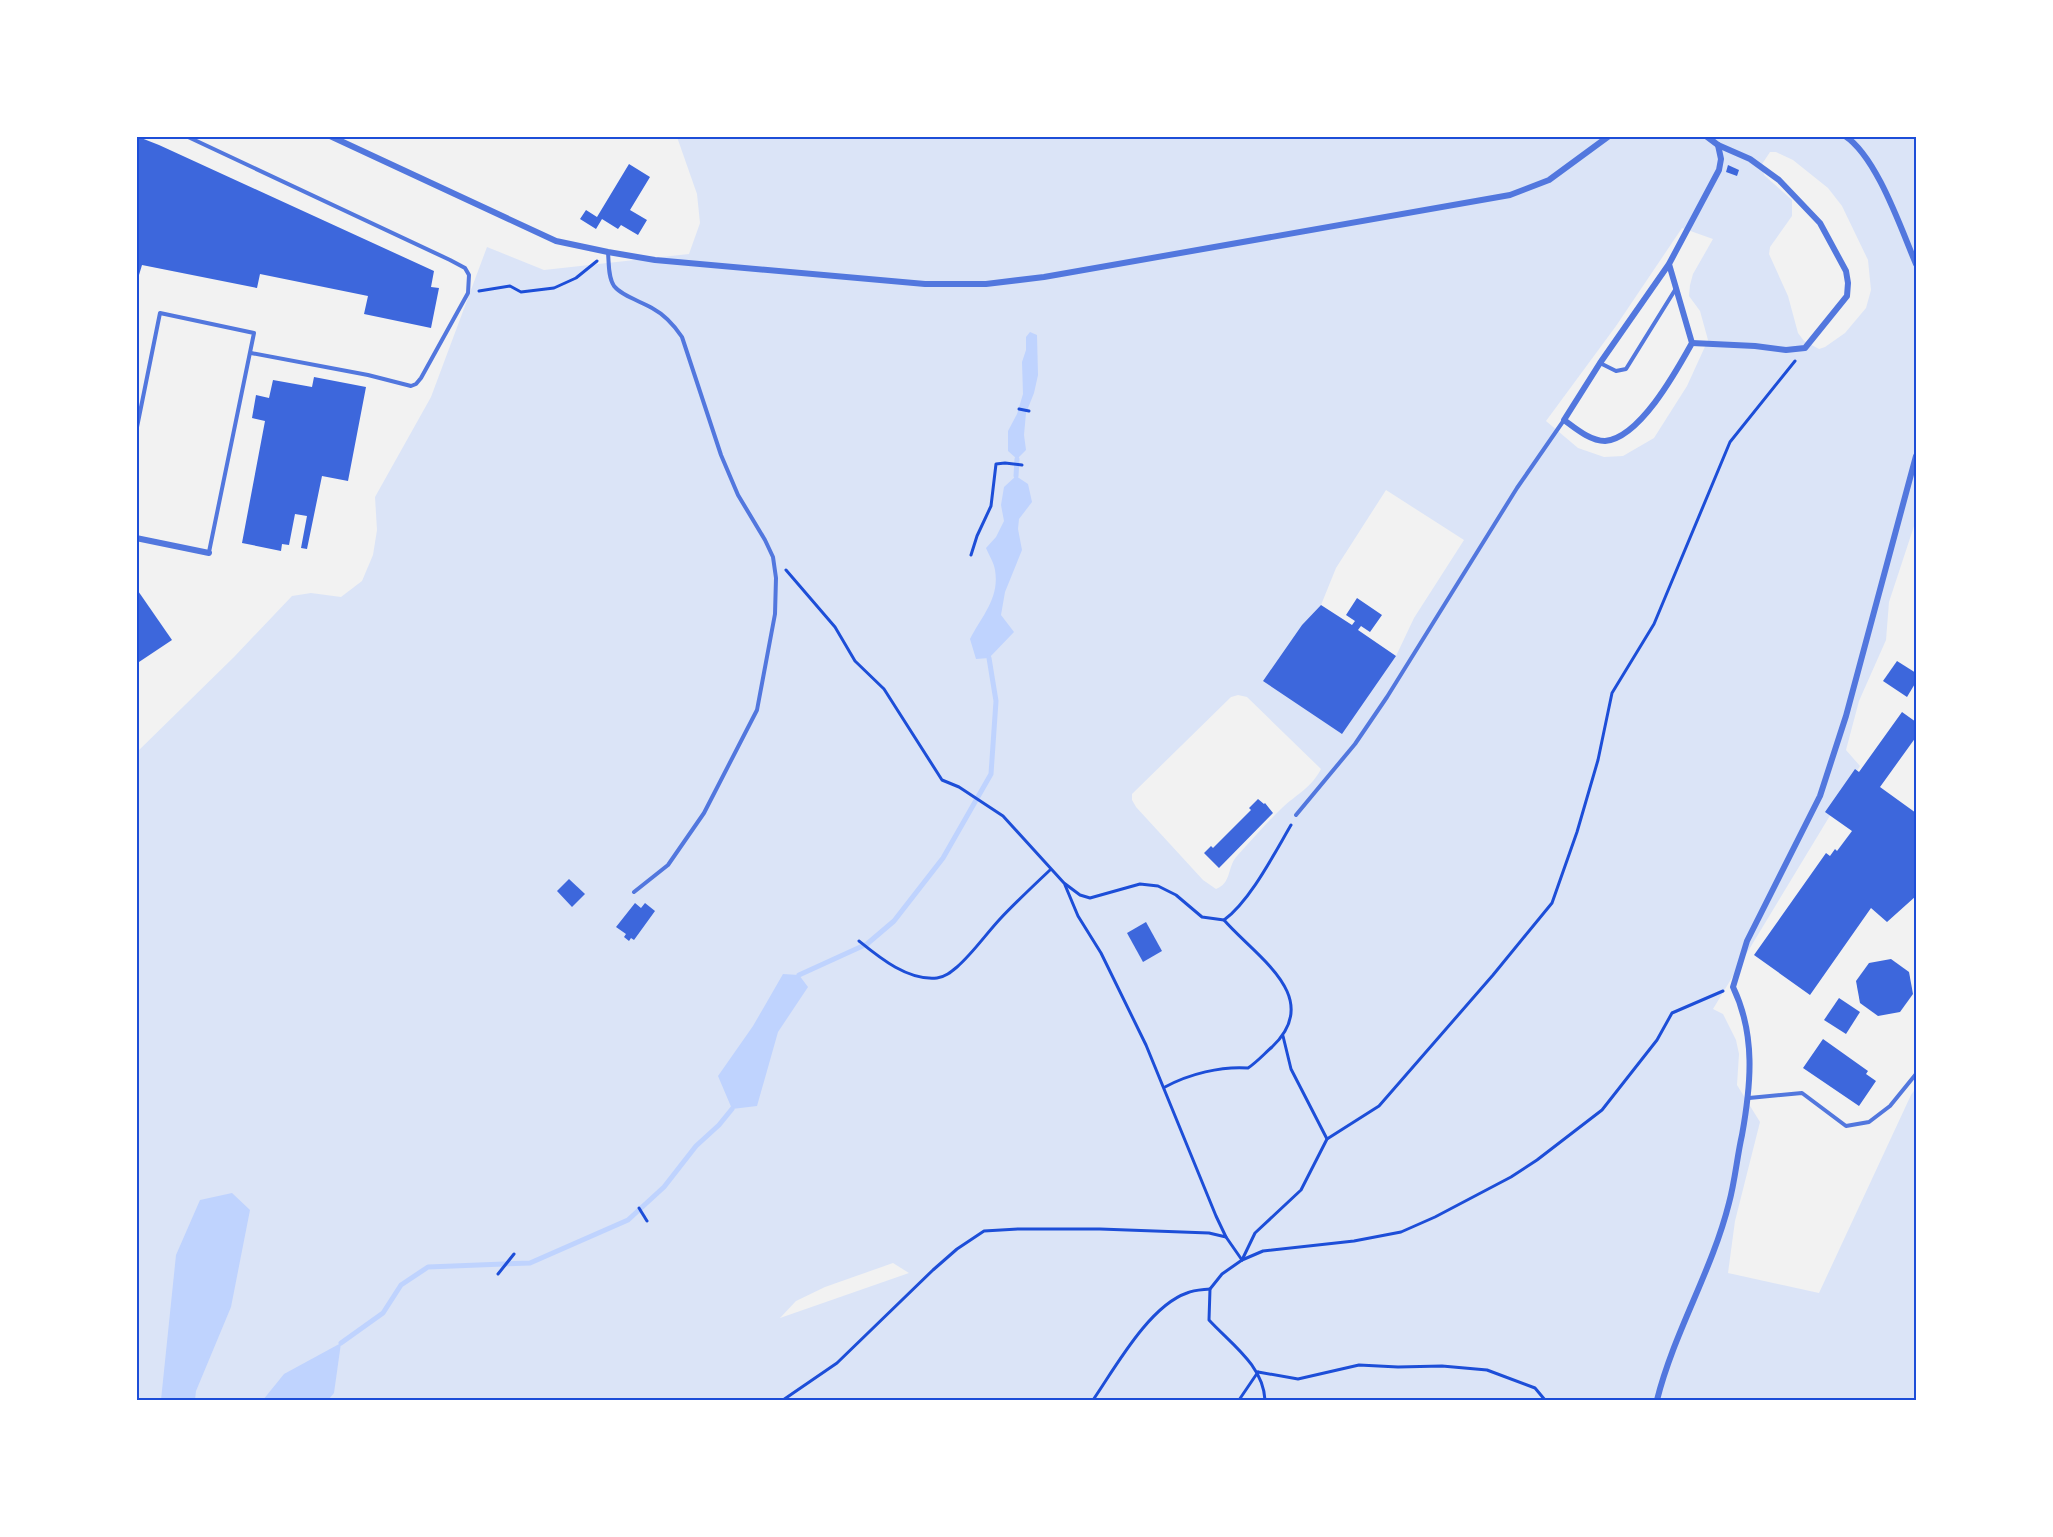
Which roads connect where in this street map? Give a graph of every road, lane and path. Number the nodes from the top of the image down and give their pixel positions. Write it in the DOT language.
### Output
graph roads {
  1 [pos="186,136"];
  2 [pos="330,136"];
  3 [pos="1609,136"];
  4 [pos="1706,136"];
  5 [pos="1845,136"];
  6 [pos="1718,145"];
  7 [pos="608,252"];
  8 [pos="1669,264"];
  9 [pos="1917,264"];
  10 [pos="1677,287"];
  11 [pos="468,294"];
  12 [pos="1692,343"];
  13 [pos="1805,348"];
  14 [pos="251,353"];
  15 [pos="1600,363"];
  16 [pos="1019,409"];
  17 [pos="1029,411"];
  18 [pos="1564,420"];
  19 [pos="136,432"];
  20 [pos="1917,456"];
  21 [pos="1022,465"];
  22 [pos="136,538"];
  23 [pos="209,553"];
  24 [pos="971,555"];
  25 [pos="773,557"];
  26 [pos="1296,815"];
  27 [pos="1050,870"];
  28 [pos="1064,883"];
  29 [pos="634,892"];
  30 [pos="1224,920"];
  31 [pos="859,941"];
  32 [pos="1733,987"];
  33 [pos="1283,1036"];
  34 [pos="1917,1074"];
  35 [pos="1165,1086"];
  36 [pos="1749,1098"];
  37 [pos="1327,1139"];
  38 [pos="639,1208"];
  39 [pos="647,1221"];
  40 [pos="1226,1237"];
  41 [pos="514,1254"];
  42 [pos="1242,1260"];
  43 [pos="498,1274"];
  44 [pos="1210,1289"];
  45 [pos="1258,1372"];
  46 [pos="783,1401"];
  47 [pos="1093,1401"];
  48 [pos="1239,1401"];
  49 [pos="1265,1401"];
  50 [pos="1545,1401"];
  51 [pos="1657,1401"];
  1 -- 11 [label="lane"];
  2 -- 7 [label="street"];
  3 -- 7 [label="street"];
  4 -- 6 [label="street"];
  5 -- 9 [label="street"];
  6 -- 8 [label="street"];
  6 -- 13 [label="street"];
  7 -- 11 [label="path"];
  7 -- 25 [label="lane"];
  8 -- 10 [label="street"];
  8 -- 15 [label="street"];
  10 -- 12 [label="street"];
  10 -- 15 [label="lane"];
  11 -- 14 [label="lane"];
  12 -- 13 [label="street"];
  12 -- 18 [label="street"];
  13 -- 37 [label="path"];
  14 -- 19 [label="lane"];
  14 -- 23 [label="lane"];
  15 -- 18 [label="street"];
  16 -- 17 [label="path"];
  18 -- 26 [label="lane"];
  20 -- 32 [label="street"];
  21 -- 24 [label="path"];
  22 -- 23 [label="street"];
  25 -- 27 [label="path"];
  25 -- 29 [label="lane"];
  26 -- 30 [label="path"];
  27 -- 28 [label="path"];
  27 -- 31 [label="path"];
  28 -- 30 [label="path"];
  28 -- 35 [label="path"];
  30 -- 33 [label="path"];
  32 -- 36 [label="street"];
  32 -- 42 [label="path"];
  33 -- 35 [label="path"];
  33 -- 37 [label="path"];
  34 -- 36 [label="lane"];
  35 -- 40 [label="path"];
  36 -- 51 [label="street"];
  37 -- 42 [label="path"];
  38 -- 39 [label="path"];
  40 -- 42 [label="path"];
  40 -- 46 [label="path"];
  41 -- 43 [label="path"];
  42 -- 44 [label="path"];
  44 -- 45 [label="path"];
  44 -- 47 [label="path"];
  45 -- 48 [label="path"];
  45 -- 49 [label="path"];
  45 -- 50 [label="path"];
}
